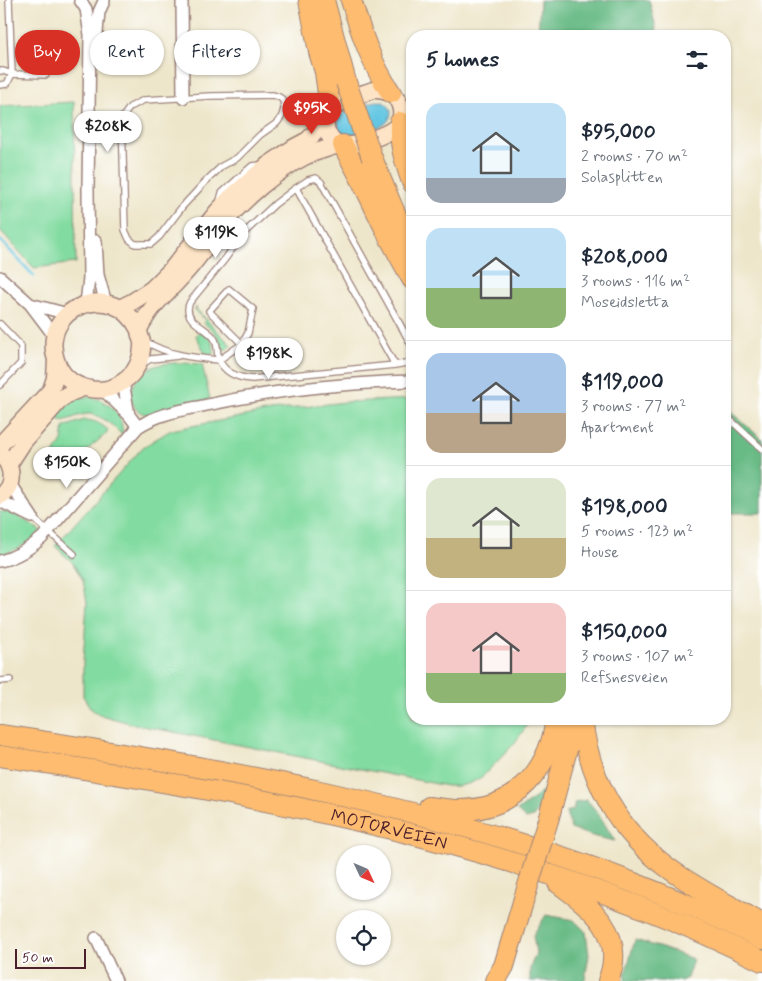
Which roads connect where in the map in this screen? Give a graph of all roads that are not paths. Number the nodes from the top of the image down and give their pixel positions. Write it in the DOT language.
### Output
graph roads {
  1 [pos="9,0"];
  2 [pos="80,0"];
  3 [pos="104,0"];
  4 [pos="182,0"];
  5 [pos="309,0"];
  6 [pos="324,0"];
  7 [pos="335,0"];
  8 [pos="350,0"];
  9 [pos="319,52"];
  10 [pos="0,71"];
  11 [pos="12,74"];
  12 [pos="15,74"];
  13 [pos="351,80"];
  14 [pos="0,85"];
  15 [pos="391,93"];
  16 [pos="183,98"];
  17 [pos="327,117"];
  18 [pos="400,122"];
  19 [pos="342,145"];
  20 [pos="293,148"];
  21 [pos="377,156"];
  22 [pos="406,164"];
  23 [pos="296,188"];
  24 [pos="406,212"];
  25 [pos="406,237"];
  26 [pos="406,268"];
  27 [pos="0,277"];
  28 [pos="30,304"];
  29 [pos="86,304"];
  30 [pos="113,305"];
  31 [pos="68,314"];
  32 [pos="0,324"];
  33 [pos="140,334"];
  34 [pos="406,335"];
  35 [pos="55,337"];
  36 [pos="242,344"];
  37 [pos="180,356"];
  38 [pos="56,360"];
  39 [pos="219,360"];
  40 [pos="406,363"];
  41 [pos="395,365"];
  42 [pos="137,366"];
  43 [pos="406,381"];
  44 [pos="123,382"];
  45 [pos="0,385"];
  46 [pos="83,388"];
  47 [pos="103,390"];
  48 [pos="129,415"];
  49 [pos="731,421"];
  50 [pos="138,427"];
  51 [pos="0,445"];
  52 [pos="762,449"];
  53 [pos="4,459"];
  54 [pos="5,490"];
  55 [pos="0,501"];
  56 [pos="32,516"];
  57 [pos="48,531"];
  58 [pos="74,554"];
  59 [pos="0,561"];
  60 [pos="10,680"];
  61 [pos="0,681"];
  62 [pos="555,725"];
  63 [pos="562,725"];
  64 [pos="571,725"];
  65 [pos="583,725"];
  66 [pos="0,735"];
  67 [pos="0,756"];
  68 [pos="559,777"];
  69 [pos="385,806"];
  70 [pos="541,871"];
  71 [pos="762,924"];
  72 [pos="96,938"];
  73 [pos="762,939"];
  74 [pos="762,961"];
  75 [pos="501,976"];
  76 [pos="116,981"];
  77 [pos="608,981"];
  1 -- 11 [label="lane"];
  2 -- 3 [label="street"];
  2 -- 29 [label="street"];
  3 -- 30 [label="street"];
  4 -- 16 [label="street"];
  5 -- 9 [label="highway"];
  6 -- 13 [label="highway"];
  7 -- 13 [label="highway"];
  8 -- 15 [label="highway"];
  9 -- 17 [label="highway"];
  9 -- 20 [label="street"];
  10 -- 11 [label="lane"];
  11 -- 12 [label="lane"];
  11 -- 14 [label="lane"];
  13 -- 21 [label="highway, bridge"];
  15 -- 17 [label="street"];
  15 -- 18 [label="street"];
  16 -- 16 [label="lane"];
  17 -- 19 [label="street"];
  17 -- 20 [label="street"];
  18 -- 19 [label="street"];
  18 -- 22 [label="highway"];
  19 -- 26 [label="highway"];
  19 -- 33 [label="street"];
  20 -- 30 [label="street"];
  21 -- 24 [label="highway"];
  21 -- 25 [label="highway"];
  23 -- 34 [label="lane"];
  23 -- 39 [label="lane"];
  23 -- 41 [label="lane"];
  27 -- 28 [label="street"];
  28 -- 31 [label="street"];
  28 -- 35 [label="street"];
  29 -- 30 [label="street"];
  29 -- 31 [label="street"];
  30 -- 33 [label="street"];
  31 -- 35 [label="street"];
  32 -- 45 [label="lane"];
  33 -- 37 [label="lane"];
  33 -- 42 [label="street"];
  35 -- 38 [label="street"];
  36 -- 36 [label="lane"];
  36 -- 39 [label="lane"];
  37 -- 39 [label="lane"];
  37 -- 42 [label="lane"];
  38 -- 46 [label="street"];
  38 -- 51 [label="street"];
  39 -- 41 [label="lane"];
  40 -- 41 [label="lane"];
  42 -- 44 [label="street"];
  43 -- 50 [label="street"];
  44 -- 47 [label="street"];
  44 -- 48 [label="street"];
  46 -- 47 [label="street"];
  46 -- 53 [label="street"];
  47 -- 48 [label="street"];
  48 -- 50 [label="street"];
  49 -- 52 [label="lane"];
  50 -- 57 [label="street"];
  53 -- 54 [label="street"];
  54 -- 56 [label="street"];
  55 -- 56 [label="street"];
  56 -- 57 [label="lane"];
  57 -- 58 [label="lane"];
  57 -- 59 [label="street"];
  60 -- 61 [label="lane"];
  62 -- 69 [label="highway"];
  63 -- 68 [label="highway"];
  64 -- 68 [label="highway"];
  65 -- 71 [label="highway"];
  66 -- 69 [label="highway, MOTORVEIEN"];
  67 -- 70 [label="highway, MOTORVEIEN"];
  68 -- 75 [label="highway, bridge"];
  69 -- 73 [label="highway, MOTORVEIEN"];
  70 -- 74 [label="highway, MOTORVEIEN"];
  70 -- 77 [label="highway"];
  72 -- 76 [label="street"];
}
